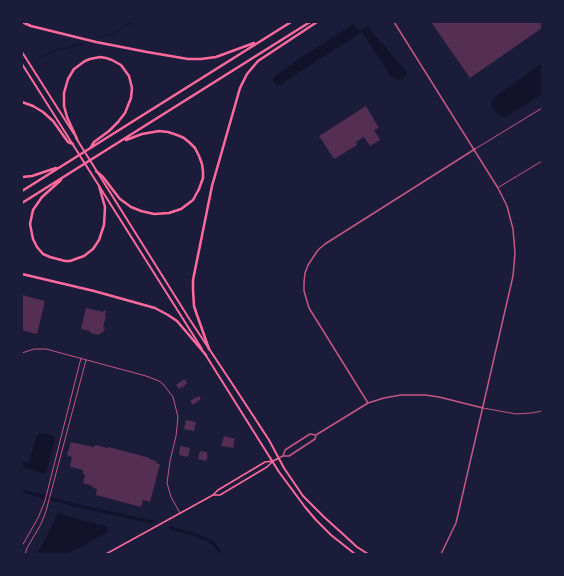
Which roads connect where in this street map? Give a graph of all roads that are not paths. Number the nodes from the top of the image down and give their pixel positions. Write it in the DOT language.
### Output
graph roads {
  1 [pos="22,22"];
  2 [pos="291,22"];
  3 [pos="310,22"];
  4 [pos="317,22"];
  5 [pos="394,22"];
  6 [pos="258,42"];
  7 [pos="22,52"];
  8 [pos="22,64"];
  9 [pos="22,102"];
  10 [pos="542,108"];
  11 [pos="77,140"];
  12 [pos="120,142"];
  13 [pos="73,144"];
  14 [pos="90,148"];
  15 [pos="475,149"];
  16 [pos="542,161"];
  17 [pos="60,167"];
  18 [pos="96,171"];
  19 [pos="67,175"];
  20 [pos="22,177"];
  21 [pos="99,186"];
  22 [pos="498,188"];
  23 [pos="22,191"];
  24 [pos="22,203"];
  25 [pos="22,274"];
  26 [pos="209,349"];
  27 [pos="22,353"];
  28 [pos="206,355"];
  29 [pos="81,358"];
  30 [pos="86,360"];
  31 [pos="368,403"];
  32 [pos="483,408"];
  33 [pos="542,411"];
  34 [pos="316,435"];
  35 [pos="283,456"];
  36 [pos="279,458"];
  37 [pos="273,461"];
  38 [pos="213,495"];
  39 [pos="181,514"];
  40 [pos="22,546"];
  41 [pos="24,554"];
  42 [pos="106,554"];
  43 [pos="355,554"];
  44 [pos="368,554"];
  45 [pos="442,554"];
  1 -- 6 [label="highway"];
  2 -- 6 [label="highway"];
  3 -- 12 [label="highway"];
  4 -- 26 [label="highway"];
  5 -- 15 [label="street"];
  6 -- 14 [label="highway"];
  7 -- 11 [label="main road"];
  8 -- 13 [label="main road"];
  9 -- 13 [label="highway"];
  10 -- 15 [label="street"];
  11 -- 14 [label="highway"];
  11 -- 18 [label="main road"];
  12 -- 18 [label="highway"];
  12 -- 19 [label="highway"];
  13 -- 21 [label="main road"];
  14 -- 17 [label="highway"];
  15 -- 22 [label="street"];
  15 -- 31 [label="street"];
  16 -- 22 [label="street"];
  17 -- 20 [label="highway"];
  17 -- 23 [label="highway"];
  18 -- 26 [label="main road"];
  19 -- 21 [label="highway"];
  19 -- 24 [label="highway"];
  21 -- 28 [label="main road"];
  22 -- 32 [label="street"];
  25 -- 28 [label="highway"];
  26 -- 36 [label="main road"];
  27 -- 29 [label="street"];
  28 -- 37 [label="main road"];
  29 -- 30 [label="street"];
  29 -- 40 [label="street"];
  30 -- 39 [label="street"];
  30 -- 41 [label="street"];
  31 -- 32 [label="street"];
  31 -- 34 [label="street"];
  32 -- 33 [label="street"];
  32 -- 45 [label="street"];
  34 -- 35 [label="street"];
  34 -- 35 [label="street"];
  35 -- 36 [label="street"];
  36 -- 37 [label="main road"];
  36 -- 44 [label="main road"];
  37 -- 38 [label="main road"];
  37 -- 38 [label="main road"];
  37 -- 43 [label="main road"];
  38 -- 39 [label="main road"];
  39 -- 42 [label="main road"];
}
